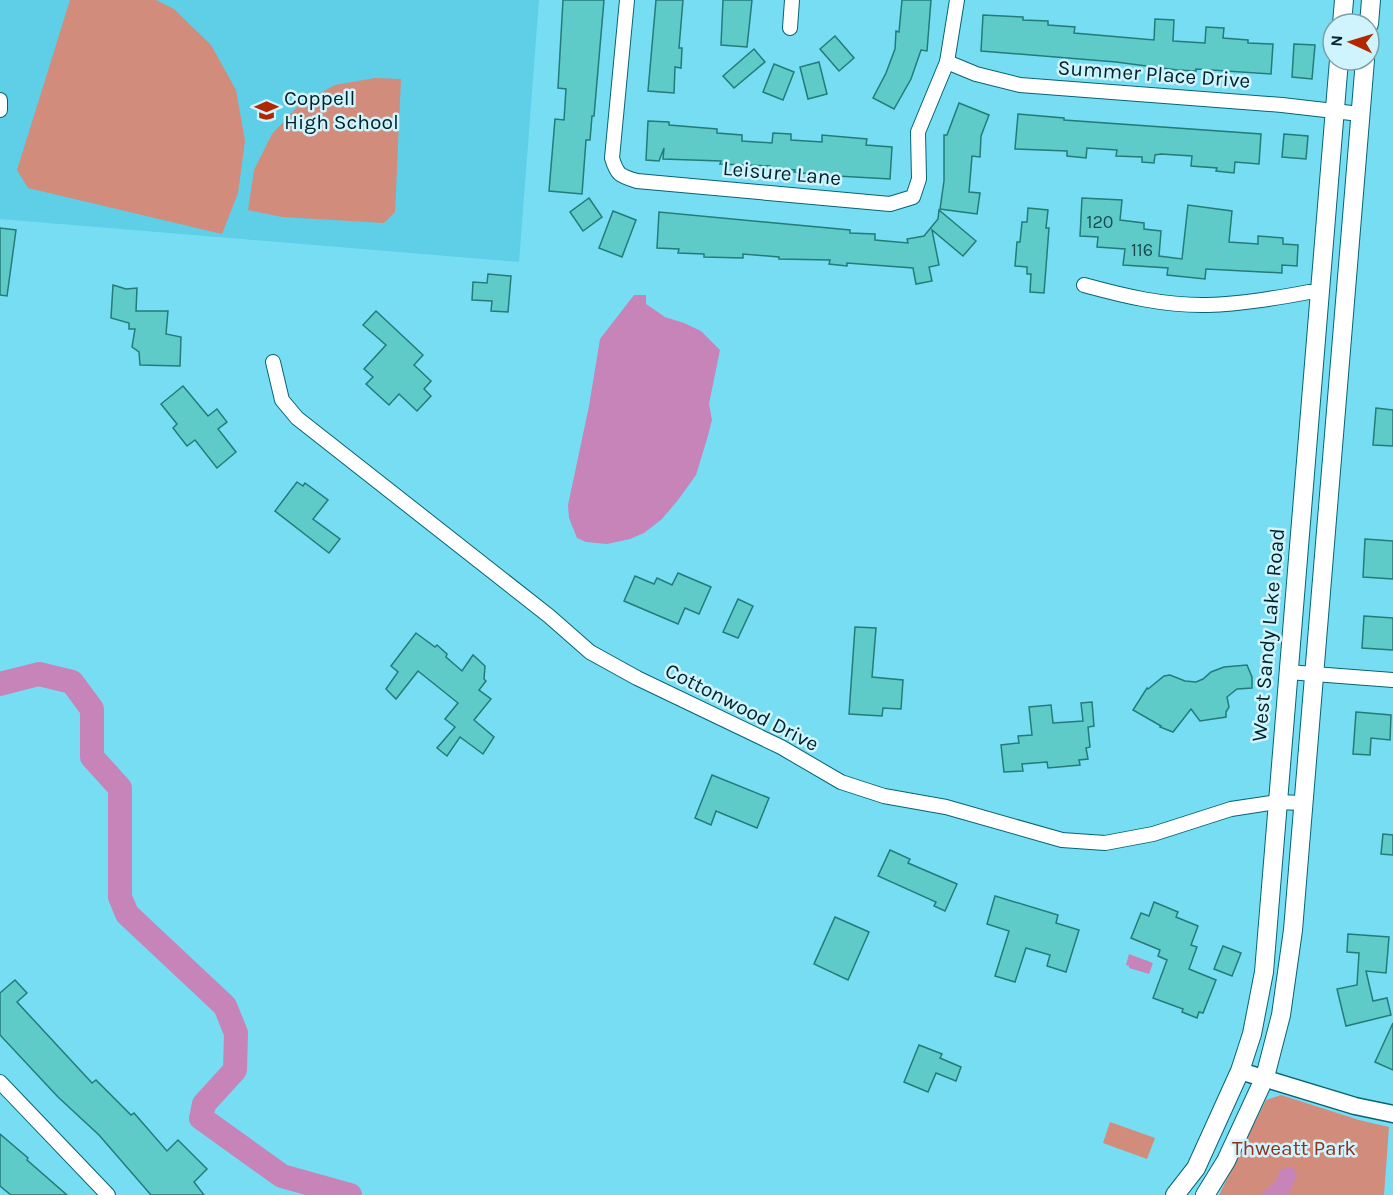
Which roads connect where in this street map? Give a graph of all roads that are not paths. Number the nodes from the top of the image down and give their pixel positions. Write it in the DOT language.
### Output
graph roads {
  1 [pos="627,0"];
  2 [pos="792,0"];
  3 [pos="957,0"];
  4 [pos="790,28"];
  5 [pos="947,62"];
  6 [pos="1338,72"];
  7 [pos="1364,72"];
  8 [pos="0,100"];
  9 [pos="0,110"];
  10 [pos="1335,111"];
  11 [pos="1360,114"];
  12 [pos="1084,285"];
  13 [pos="1319,292"];
  14 [pos="273,362"];
  15 [pos="1288,672"];
  16 [pos="1314,674"];
  17 [pos="1393,680"];
  18 [pos="1277,802"];
  19 [pos="1304,803"];
  20 [pos="1240,1071"];
  21 [pos="1265,1077"];
  22 [pos="0,1082"];
  23 [pos="1393,1114"];
  24 [pos="101,1193"];
  25 [pos="1175,1195"];
  26 [pos="1205,1195"];
  1 -- 5 [label="street, Leisure Lane"];
  2 -- 4 [label="street"];
  3 -- 5 [label="street, Leisure Lane"];
  5 -- 10 [label="street, Summer Place Drive"];
  6 -- 10 [label="main road, West Sandy Lake Road"];
  7 -- 11 [label="main road"];
  8 -- 9 [label="street"];
  10 -- 11 [label="street, Summer Place Drive"];
  10 -- 13 [label="main road, West Sandy Lake Road"];
  11 -- 16 [label="main road"];
  12 -- 13 [label="street"];
  13 -- 15 [label="main road, West Sandy Lake Road"];
  14 -- 18 [label="street, Cottonwood Drive"];
  15 -- 16 [label="street"];
  15 -- 18 [label="main road, West Sandy Lake Road"];
  16 -- 17 [label="street"];
  16 -- 19 [label="main road"];
  18 -- 19 [label="street, Cottonwood Drive"];
  18 -- 20 [label="main road, West Sandy Lake Road"];
  19 -- 21 [label="main road"];
  20 -- 21 [label="street"];
  20 -- 25 [label="main road, West Sandy Lake Road"];
  21 -- 23 [label="street"];
  21 -- 26 [label="main road"];
  22 -- 24 [label="street"];
}
